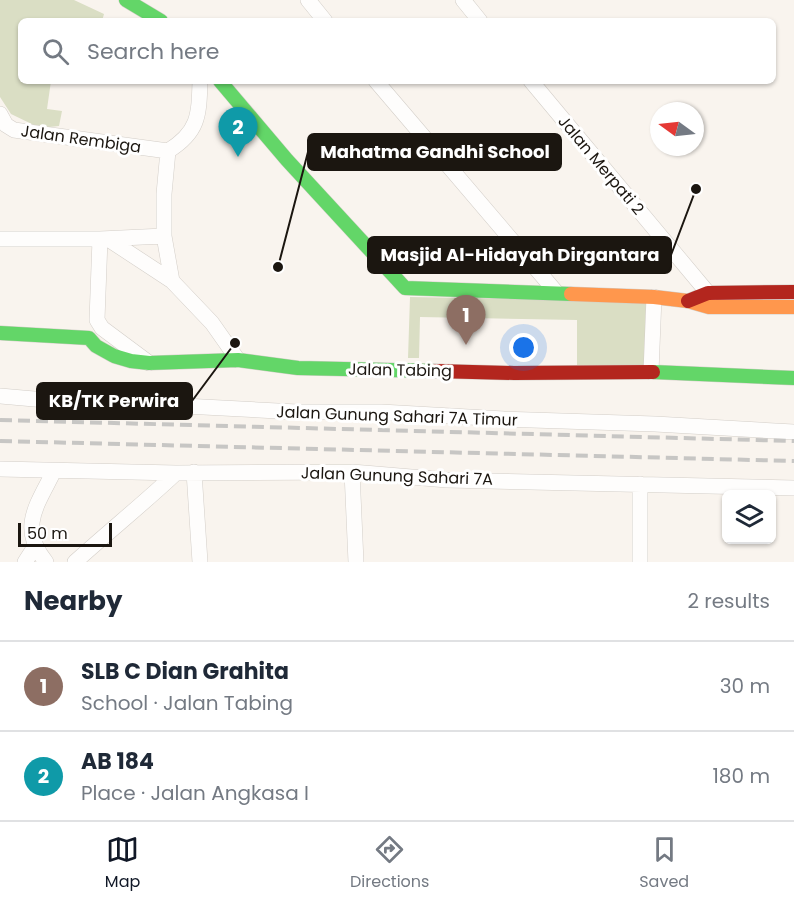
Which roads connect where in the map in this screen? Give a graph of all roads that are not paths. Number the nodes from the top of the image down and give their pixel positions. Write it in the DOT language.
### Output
graph roads {
  1 [pos="126,0"];
  2 [pos="308,0"];
  3 [pos="463,0"];
  4 [pos="156,18"];
  5 [pos="323,18"];
  6 [pos="478,18"];
  7 [pos="200,84"];
  8 [pos="223,84"];
  9 [pos="379,84"];
  10 [pos="533,84"];
  11 [pos="0,114"];
  12 [pos="168,151"];
  13 [pos="164,236"];
  14 [pos="0,239"];
  15 [pos="104,239"];
  16 [pos="172,281"];
  17 [pos="556,292"];
  18 [pos="794,292"];
  19 [pos="654,297"];
  20 [pos="709,300"];
  21 [pos="794,307"];
  22 [pos="102,328"];
  23 [pos="0,333"];
  24 [pos="89,338"];
  25 [pos="238,360"];
  26 [pos="149,363"];
  27 [pos="651,372"];
  28 [pos="794,378"];
  29 [pos="0,396"];
  30 [pos="794,432"];
  31 [pos="0,469"];
  32 [pos="54,471"];
  33 [pos="194,472"];
  34 [pos="352,472"];
  35 [pos="176,473"];
  36 [pos="640,484"];
  37 [pos="794,488"];
  38 [pos="34,548"];
  39 [pos="24,562"];
  40 [pos="46,562"];
  41 [pos="75,562"];
  42 [pos="200,562"];
  43 [pos="356,562"];
  44 [pos="640,562"];
  1 -- 4 [label="street"];
  2 -- 5 [label="street"];
  3 -- 6 [label="street"];
  7 -- 12 [label="street"];
  8 -- 17 [label="street"];
  9 -- 17 [label="street"];
  10 -- 20 [label="street, Jalan Merpati 2"];
  11 -- 12 [label="street, Jalan Rembiga"];
  12 -- 13 [label="street"];
  13 -- 15 [label="street"];
  13 -- 16 [label="street"];
  14 -- 15 [label="street"];
  15 -- 16 [label="street"];
  15 -- 22 [label="street"];
  16 -- 25 [label="street"];
  17 -- 19 [label="street"];
  18 -- 20 [label="street"];
  19 -- 20 [label="street"];
  19 -- 27 [label="street"];
  20 -- 21 [label="street"];
  22 -- 24 [label="street"];
  22 -- 26 [label="street"];
  23 -- 24 [label="street"];
  24 -- 26 [label="street, Jalan Tabing"];
  25 -- 26 [label="street, Jalan Tabing"];
  25 -- 27 [label="street, Jalan Tabing"];
  27 -- 28 [label="street, Jalan Tabing"];
  29 -- 30 [label="street, Jalan Gunung Sahari 7A Timur"];
  31 -- 32 [label="street, Jalan Gunung Sahari 7A"];
  32 -- 35 [label="street, Jalan Gunung Sahari 7A"];
  32 -- 38 [label="street"];
  33 -- 34 [label="street, Jalan Gunung Sahari 7A"];
  33 -- 35 [label="street, Jalan Gunung Sahari 7A"];
  33 -- 42 [label="street"];
  34 -- 36 [label="street, Jalan Gunung Sahari 7A"];
  34 -- 43 [label="street"];
  35 -- 41 [label="street"];
  36 -- 37 [label="street, Jalan Gunung Sahari 7A"];
  36 -- 44 [label="street"];
  38 -- 39 [label="street"];
  38 -- 40 [label="street"];
}
